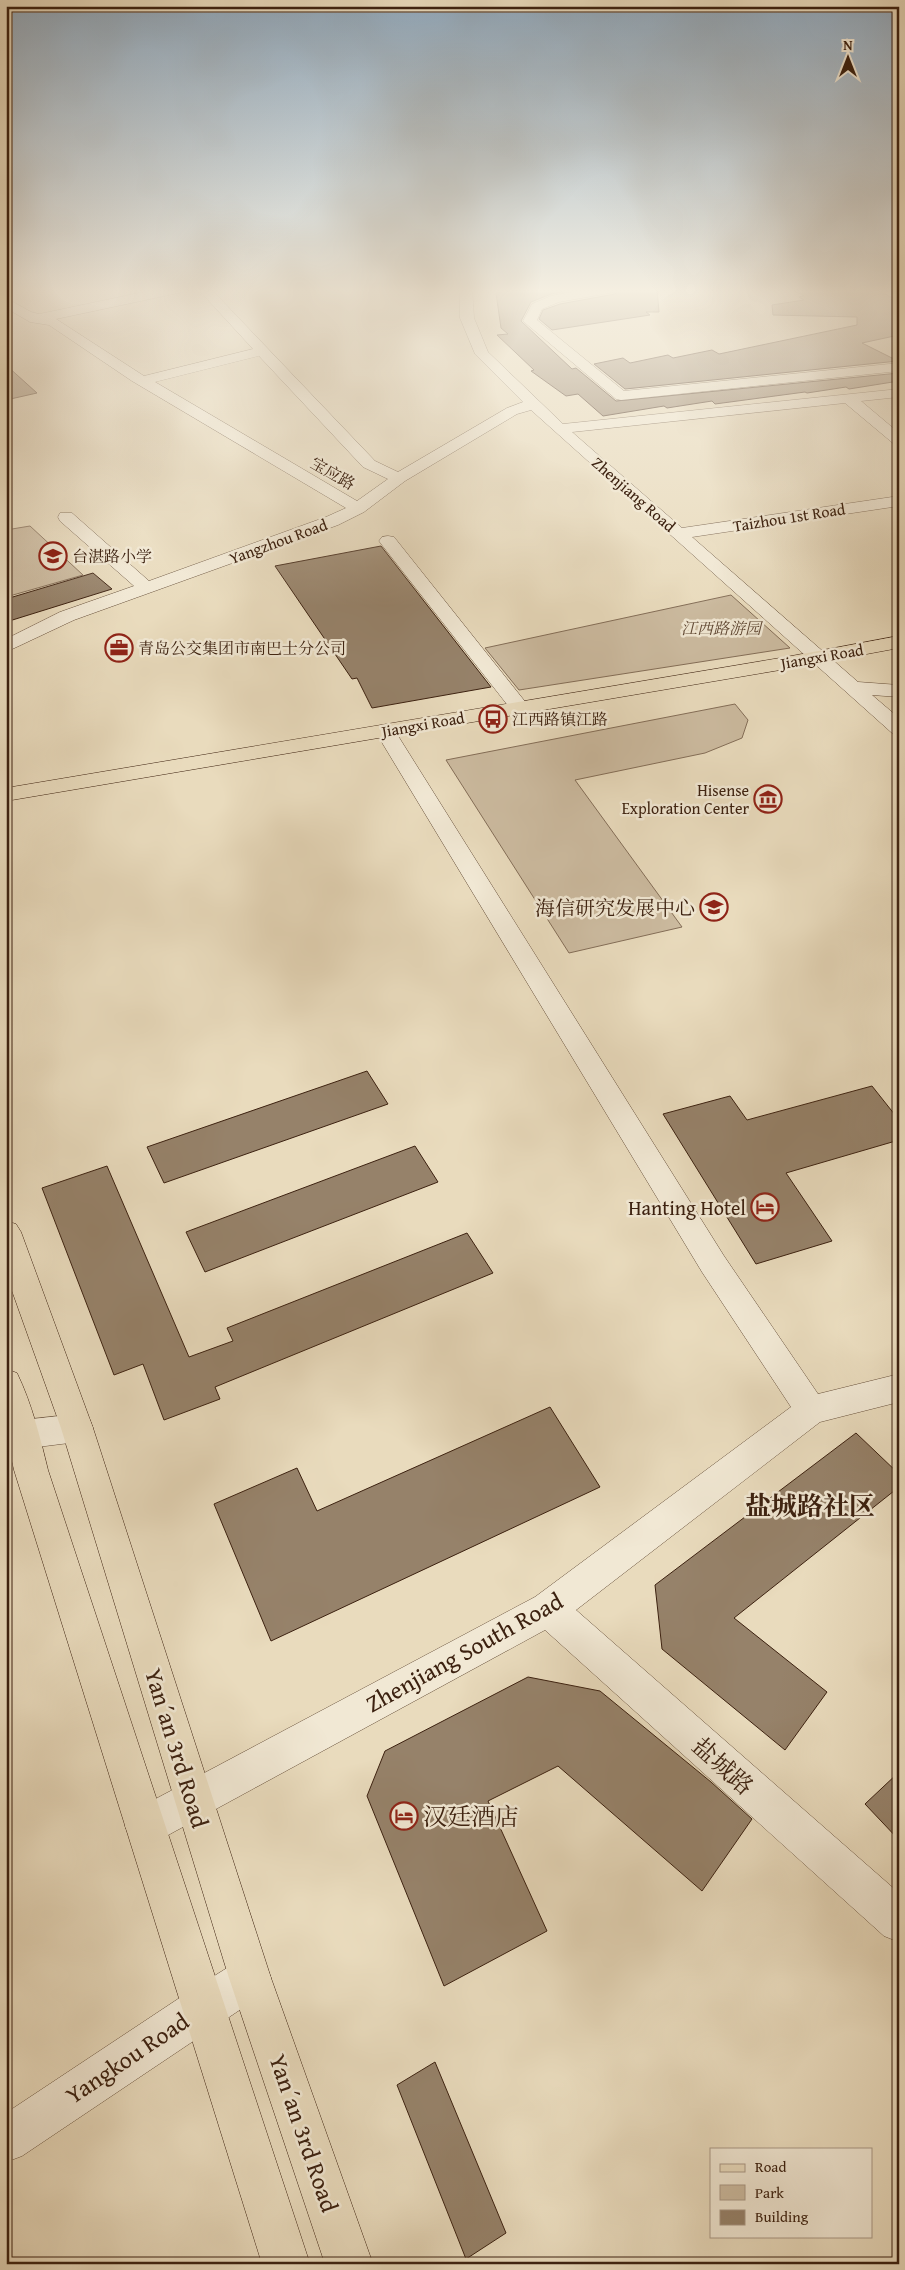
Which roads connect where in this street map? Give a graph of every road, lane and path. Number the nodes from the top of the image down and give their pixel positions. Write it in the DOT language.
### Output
graph roads {
  1 [pos="163,394"];
  2 [pos="303,394"];
  3 [pos="523,394"];
  4 [pos="618,394"];
  5 [pos="642,394"];
  6 [pos="889,394"];
  7 [pos="848,398"];
  8 [pos="533,404"];
  9 [pos="559,429"];
  10 [pos="899,441"];
  11 [pos="399,478"];
  12 [pos="891,502"];
  13 [pos="358,508"];
  14 [pos="899,516"];
  15 [pos="66,517"];
  16 [pos="680,534"];
  17 [pos="388,541"];
  18 [pos="147,588"];
  19 [pos="899,642"];
  20 [pos="6,646"];
  21 [pos="819,657"];
  22 [pos="854,688"];
  23 [pos="899,691"];
  24 [pos="520,708"];
  25 [pos="899,729"];
  26 [pos="385,731"];
  27 [pos="6,795"];
  28 [pos="6,1232"];
  29 [pos="6,1383"];
  30 [pos="899,1388"];
  31 [pos="811,1410"];
  32 [pos="77,1428"];
  33 [pos="15,1436"];
  34 [pos="548,1609"];
  35 [pos="193,1799"];
  36 [pos="144,1826"];
  37 [pos="899,1921"];
  38 [pos="250,1978"];
  39 [pos="202,2008"];
  40 [pos="6,2140"];
  41 [pos="286,2264"];
  42 [pos="349,2264"];
  1 -- 13 [label="street, 宝应路"];
  2 -- 11 [label="street"];
  3 -- 8 [label="street, Zhenjiang Road"];
  4 -- 5 [label="street"];
  6 -- 7 [label="street"];
  7 -- 9 [label="street"];
  7 -- 10 [label="street"];
  8 -- 9 [label="street, Zhenjiang Road"];
  8 -- 11 [label="street, Yangzhou Road"];
  9 -- 16 [label="street, Zhenjiang Road"];
  11 -- 13 [label="street, Yangzhou Road"];
  12 -- 14 [label="street"];
  12 -- 16 [label="street, Taizhou 1st Road"];
  13 -- 18 [label="street, Yangzhou Road"];
  15 -- 18 [label="street"];
  16 -- 21 [label="street, Zhenjiang Road"];
  17 -- 24 [label="street"];
  18 -- 20 [label="street, Yangzhou Road"];
  19 -- 21 [label="main road, Jiangxi Road"];
  21 -- 22 [label="street"];
  21 -- 24 [label="main road, Jiangxi Road"];
  22 -- 23 [label="street"];
  22 -- 25 [label="street"];
  24 -- 26 [label="main road, Jiangxi Road"];
  26 -- 27 [label="main road, Jiangxi Road"];
  26 -- 31 [label="street"];
  28 -- 32 [label="main road, Yan´an 3rd Road"];
  29 -- 33 [label="main road"];
  30 -- 31 [label="street, Zhenjiang South Road"];
  31 -- 34 [label="street, Zhenjiang South Road"];
  32 -- 33 [label="street"];
  32 -- 35 [label="main road, Yan´an 3rd Road"];
  33 -- 36 [label="main road"];
  34 -- 35 [label="street, Zhenjiang South Road"];
  34 -- 37 [label="street, 盐城路"];
  35 -- 36 [label="street, Zhenjiang South Road"];
  35 -- 38 [label="main road, Yan´an 3rd Road"];
  36 -- 39 [label="main road"];
  38 -- 39 [label="street, Yangkou Road"];
  38 -- 42 [label="main road, Yan´an 3rd Road"];
  39 -- 40 [label="street, Yangkou Road"];
  39 -- 41 [label="main road"];
}
